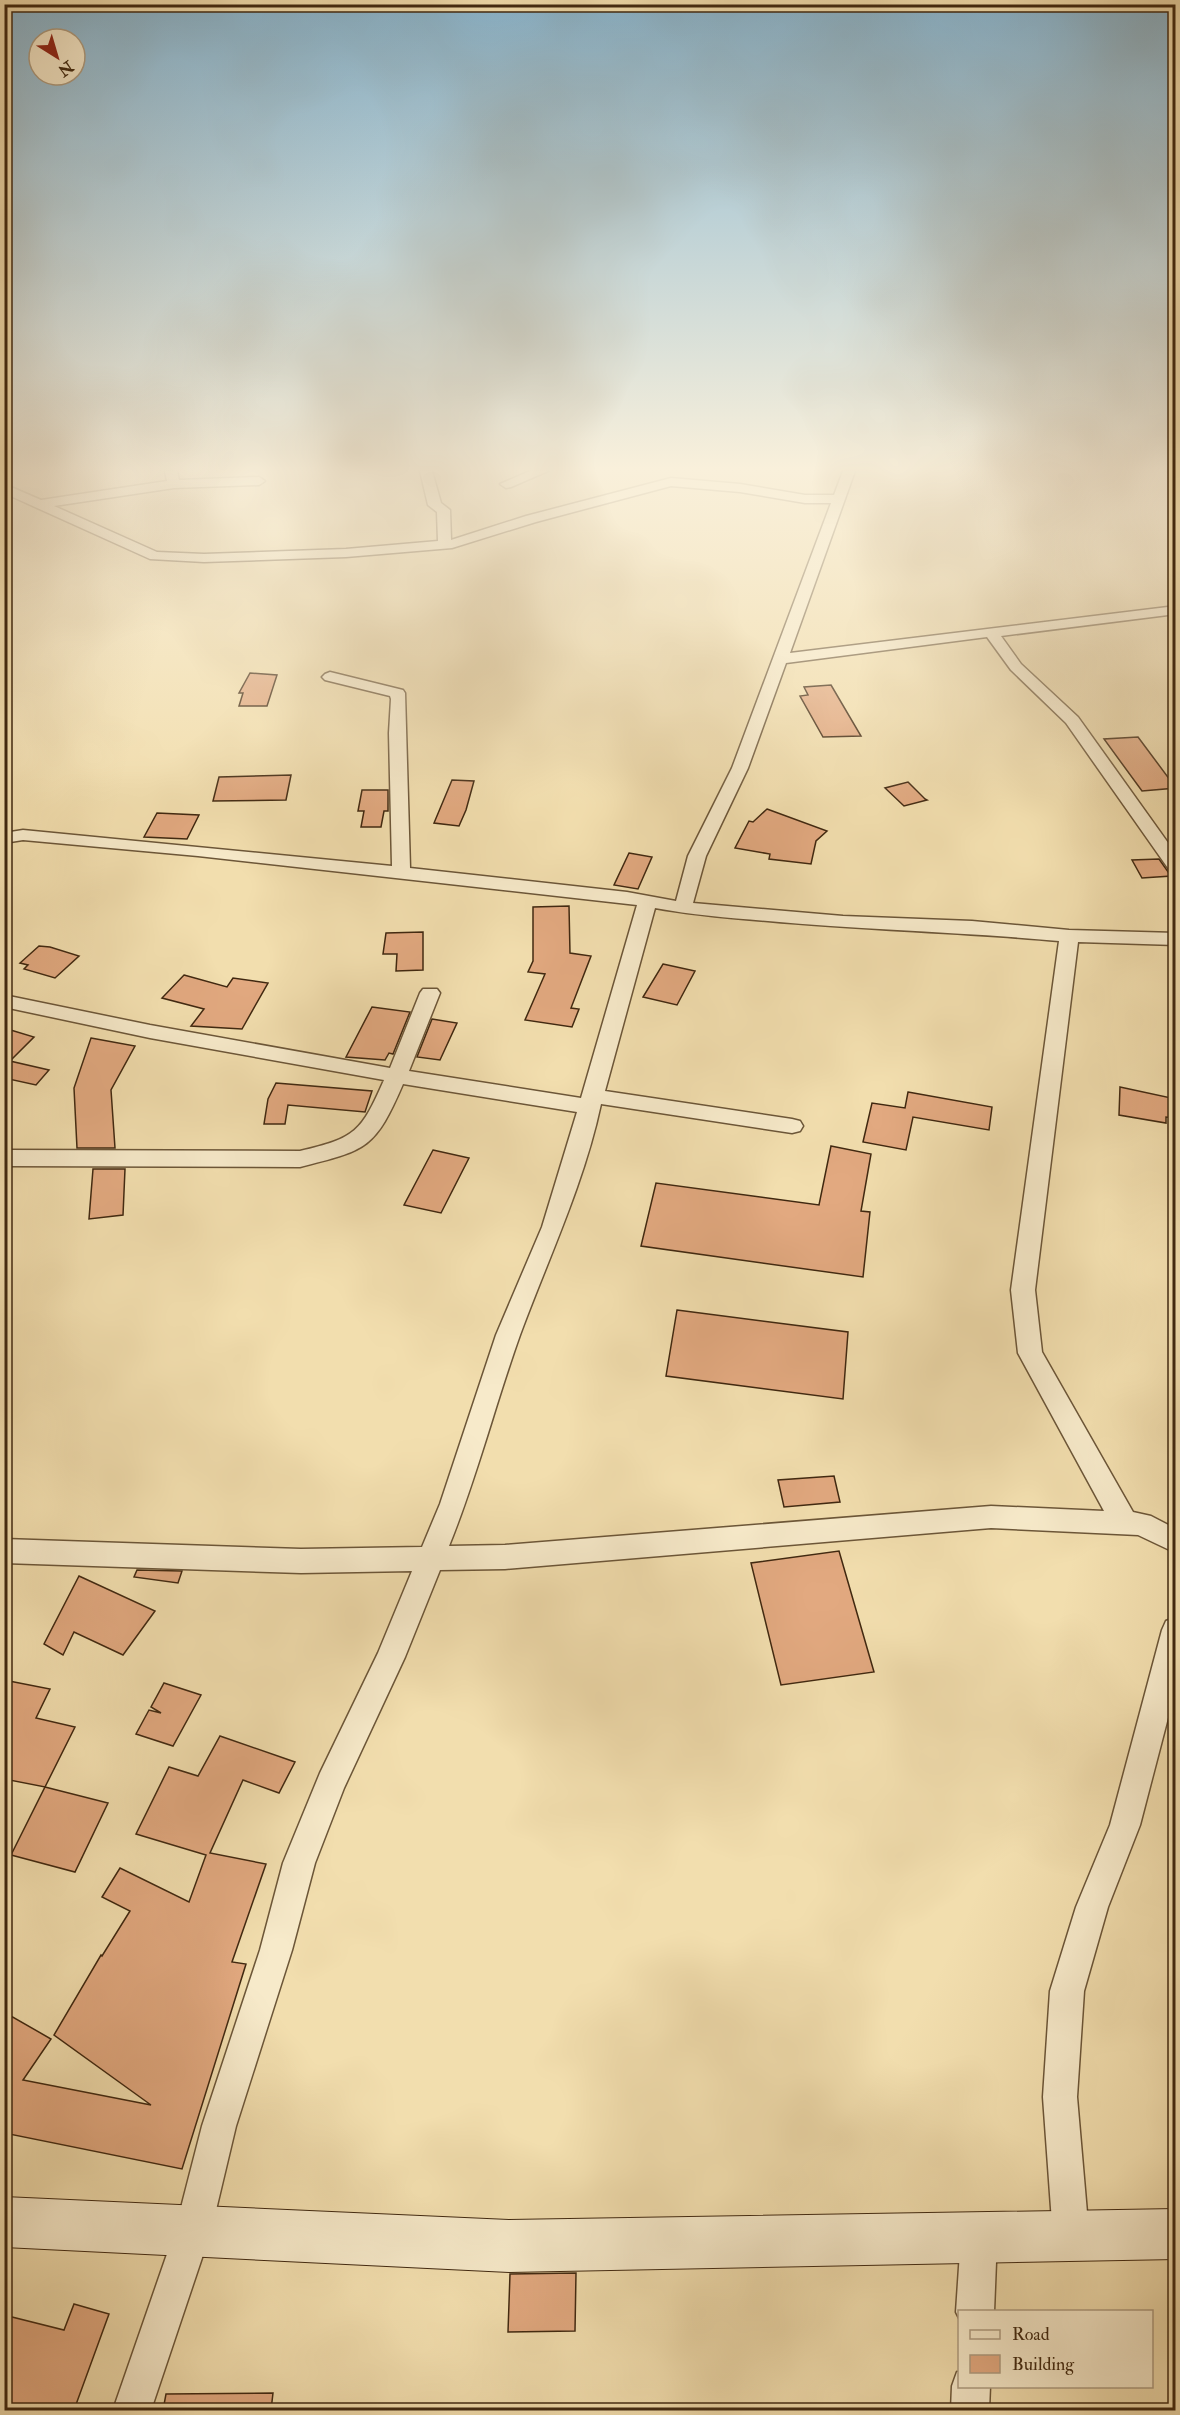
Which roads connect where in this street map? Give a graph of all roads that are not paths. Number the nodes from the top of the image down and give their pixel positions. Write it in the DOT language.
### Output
graph roads {
  1 [pos="806,584"];
  2 [pos="1176,610"];
  3 [pos="991,633"];
  4 [pos="778,659"];
  5 [pos="330,677"];
  6 [pos="4,838"];
  7 [pos="1176,867"];
  8 [pos="401,873"];
  9 [pos="647,903"];
  10 [pos="683,908"];
  11 [pos="1070,936"];
  12 [pos="1176,939"];
  13 [pos="430,993"];
  14 [pos="4,1001"];
  15 [pos="397,1076"];
  16 [pos="591,1102"];
  17 [pos="792,1125"];
  18 [pos="4,1158"];
  19 [pos="1125,1523"];
  20 [pos="1176,1542"];
  21 [pos="4,1551"];
  22 [pos="431,1558"];
  23 [pos="1176,1630"];
  24 [pos="4,2222"];
  25 [pos="193,2231"];
  26 [pos="1176,2234"];
  27 [pos="1071,2236"];
  28 [pos="979,2237"];
  29 [pos="975,2310"];
  30 [pos="971,2388"];
  31 [pos="132,2410"];
  32 [pos="970,2410"];
  1 -- 4 [label="street"];
  2 -- 3 [label="street"];
  3 -- 4 [label="street"];
  3 -- 7 [label="street"];
  4 -- 10 [label="street"];
  5 -- 8 [label="street"];
  6 -- 8 [label="street"];
  8 -- 9 [label="street"];
  9 -- 10 [label="street"];
  9 -- 16 [label="street"];
  10 -- 11 [label="street"];
  11 -- 12 [label="street"];
  11 -- 19 [label="street"];
  13 -- 15 [label="street"];
  14 -- 15 [label="street"];
  15 -- 16 [label="street"];
  15 -- 18 [label="street"];
  16 -- 17 [label="street"];
  16 -- 22 [label="street"];
  19 -- 20 [label="street"];
  19 -- 22 [label="street"];
  21 -- 22 [label="street"];
  22 -- 25 [label="street"];
  23 -- 27 [label="street"];
  24 -- 25 [label="main road"];
  25 -- 28 [label="main road"];
  25 -- 31 [label="street"];
  26 -- 27 [label="main road"];
  27 -- 28 [label="main road"];
  28 -- 29 [label="street"];
  30 -- 32 [label="street"];
}
